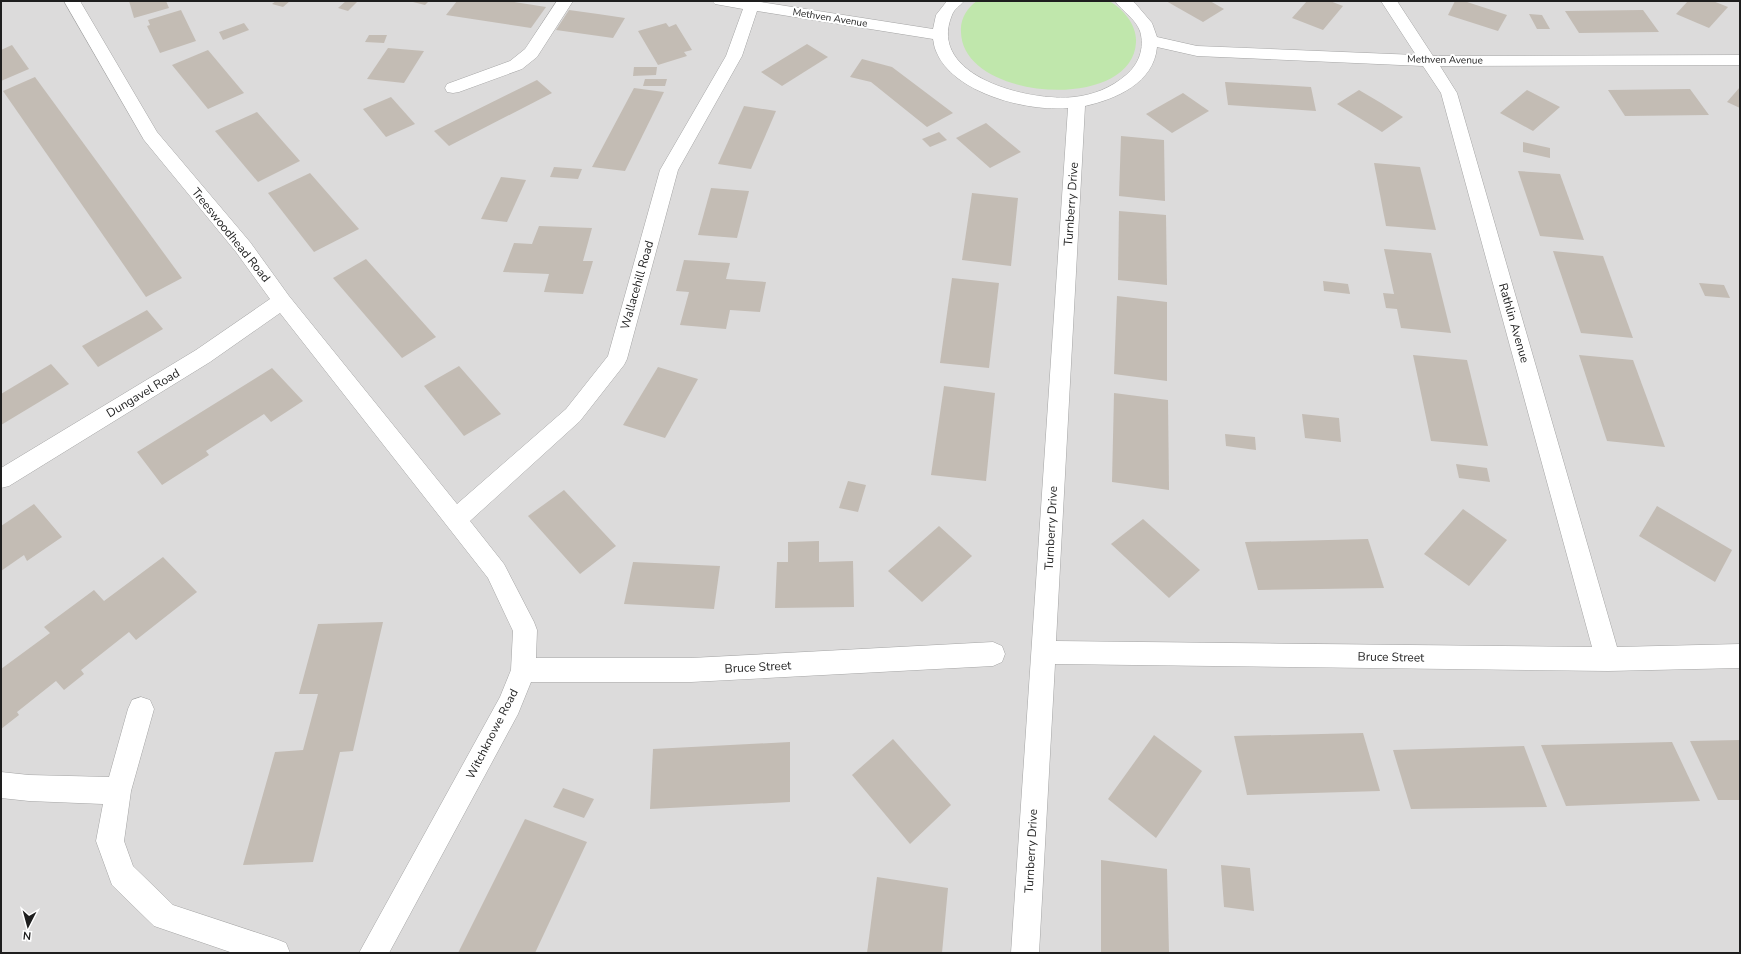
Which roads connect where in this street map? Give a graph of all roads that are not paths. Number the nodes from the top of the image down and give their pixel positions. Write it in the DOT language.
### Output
graph roads {
  1 [pos="72,1"];
  2 [pos="564,1"];
  3 [pos="720,1"];
  4 [pos="956,1"];
  5 [pos="1123,1"];
  6 [pos="1389,1"];
  7 [pos="752,6"];
  8 [pos="940,34"];
  9 [pos="1151,41"];
  10 [pos="1740,60"];
  11 [pos="1429,61"];
  12 [pos="453,88"];
  13 [pos="1077,102"];
  14 [pos="282,301"];
  15 [pos="408,457"];
  16 [pos="1,479"];
  17 [pos="456,519"];
  18 [pos="1043,652"];
  19 [pos="992,654"];
  20 [pos="1740,656"];
  21 [pos="1608,659"];
  22 [pos="523,670"];
  23 [pos="141,709"];
  24 [pos="1,785"];
  25 [pos="118,791"];
  26 [pos="276,953"];
  27 [pos="373,953"];
  28 [pos="1025,953"];
  1 -- 14 [label="street, Treeswoodhead Road"];
  2 -- 12 [label="street"];
  3 -- 7 [label="street, Methven Avenue"];
  4 -- 8 [label="street"];
  5 -- 9 [label="street"];
  6 -- 11 [label="street, Rathlin Avenue"];
  7 -- 8 [label="street, Methven Avenue"];
  7 -- 17 [label="street, Wallacehill Road"];
  8 -- 13 [label="street"];
  9 -- 11 [label="street, Methven Avenue"];
  9 -- 13 [label="street"];
  10 -- 11 [label="street, Methven Avenue"];
  11 -- 21 [label="street, Rathlin Avenue"];
  13 -- 18 [label="street, Turnberry Drive"];
  14 -- 15 [label="street, Treeswoodhead Road"];
  14 -- 16 [label="street, Dungavel Road"];
  15 -- 17 [label="street, Witchknowe Road"];
  17 -- 22 [label="street, Witchknowe Road"];
  18 -- 21 [label="street, Bruce Street"];
  18 -- 28 [label="street, Turnberry Drive"];
  19 -- 22 [label="street, Bruce Street"];
  20 -- 21 [label="street, Bruce Street"];
  22 -- 27 [label="street, Witchknowe Road"];
  23 -- 25 [label="street"];
  24 -- 25 [label="street"];
  25 -- 26 [label="street"];
}
